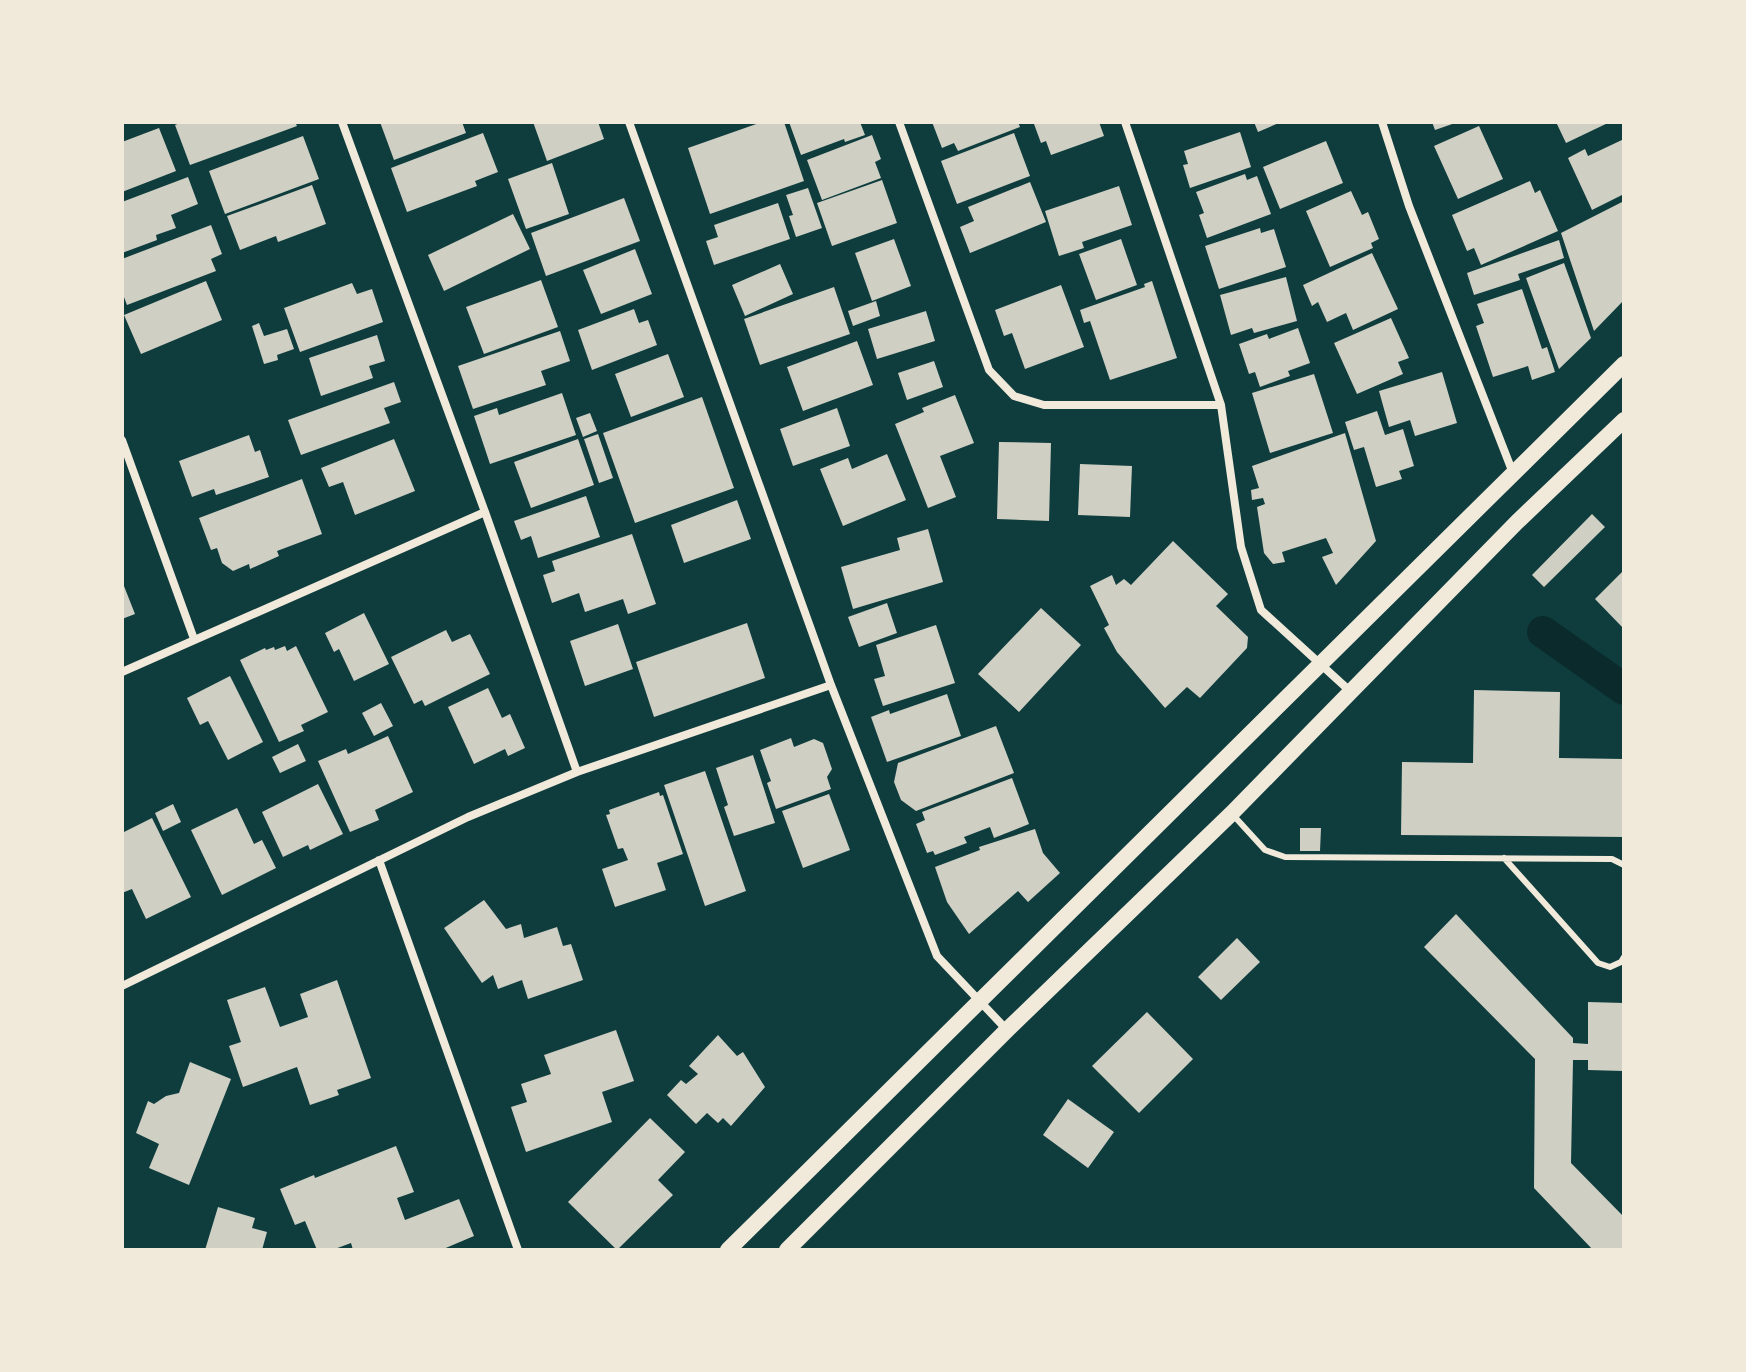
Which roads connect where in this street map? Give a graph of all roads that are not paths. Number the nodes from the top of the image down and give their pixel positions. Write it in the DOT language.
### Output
graph roads {
  1 [pos="342,122"];
  2 [pos="629,122"];
  3 [pos="899,122"];
  4 [pos="1125,122"];
  5 [pos="1382,122"];
  6 [pos="1624,364"];
  7 [pos="1221,405"];
  8 [pos="1624,420"];
  9 [pos="122,440"];
  10 [pos="1513,473"];
  11 [pos="485,512"];
  12 [pos="194,639"];
  13 [pos="1320,663"];
  14 [pos="122,672"];
  15 [pos="831,685"];
  16 [pos="1351,692"];
  17 [pos="577,772"];
  18 [pos="1232,813"];
  19 [pos="1504,858"];
  20 [pos="379,860"];
  21 [pos="1624,865"];
  22 [pos="1624,957"];
  23 [pos="122,986"];
  24 [pos="979,1001"];
  25 [pos="1007,1030"];
  26 [pos="518,1250"];
  27 [pos="728,1250"];
  28 [pos="787,1250"];
  1 -- 11 [label="street"];
  2 -- 15 [label="street"];
  3 -- 7 [label="street"];
  4 -- 7 [label="street"];
  5 -- 10 [label="street"];
  6 -- 10 [label="main road"];
  7 -- 13 [label="street"];
  8 -- 16 [label="main road"];
  9 -- 12 [label="street"];
  10 -- 13 [label="main road"];
  11 -- 12 [label="street"];
  11 -- 17 [label="street"];
  12 -- 14 [label="street"];
  13 -- 16 [label="street"];
  13 -- 24 [label="main road"];
  15 -- 17 [label="street"];
  15 -- 24 [label="street"];
  16 -- 18 [label="main road"];
  17 -- 20 [label="street"];
  18 -- 19 [label="lane"];
  18 -- 25 [label="main road"];
  19 -- 21 [label="lane"];
  19 -- 22 [label="lane"];
  20 -- 23 [label="street"];
  20 -- 26 [label="street"];
  24 -- 25 [label="street"];
  24 -- 27 [label="main road"];
  25 -- 28 [label="main road"];
}
